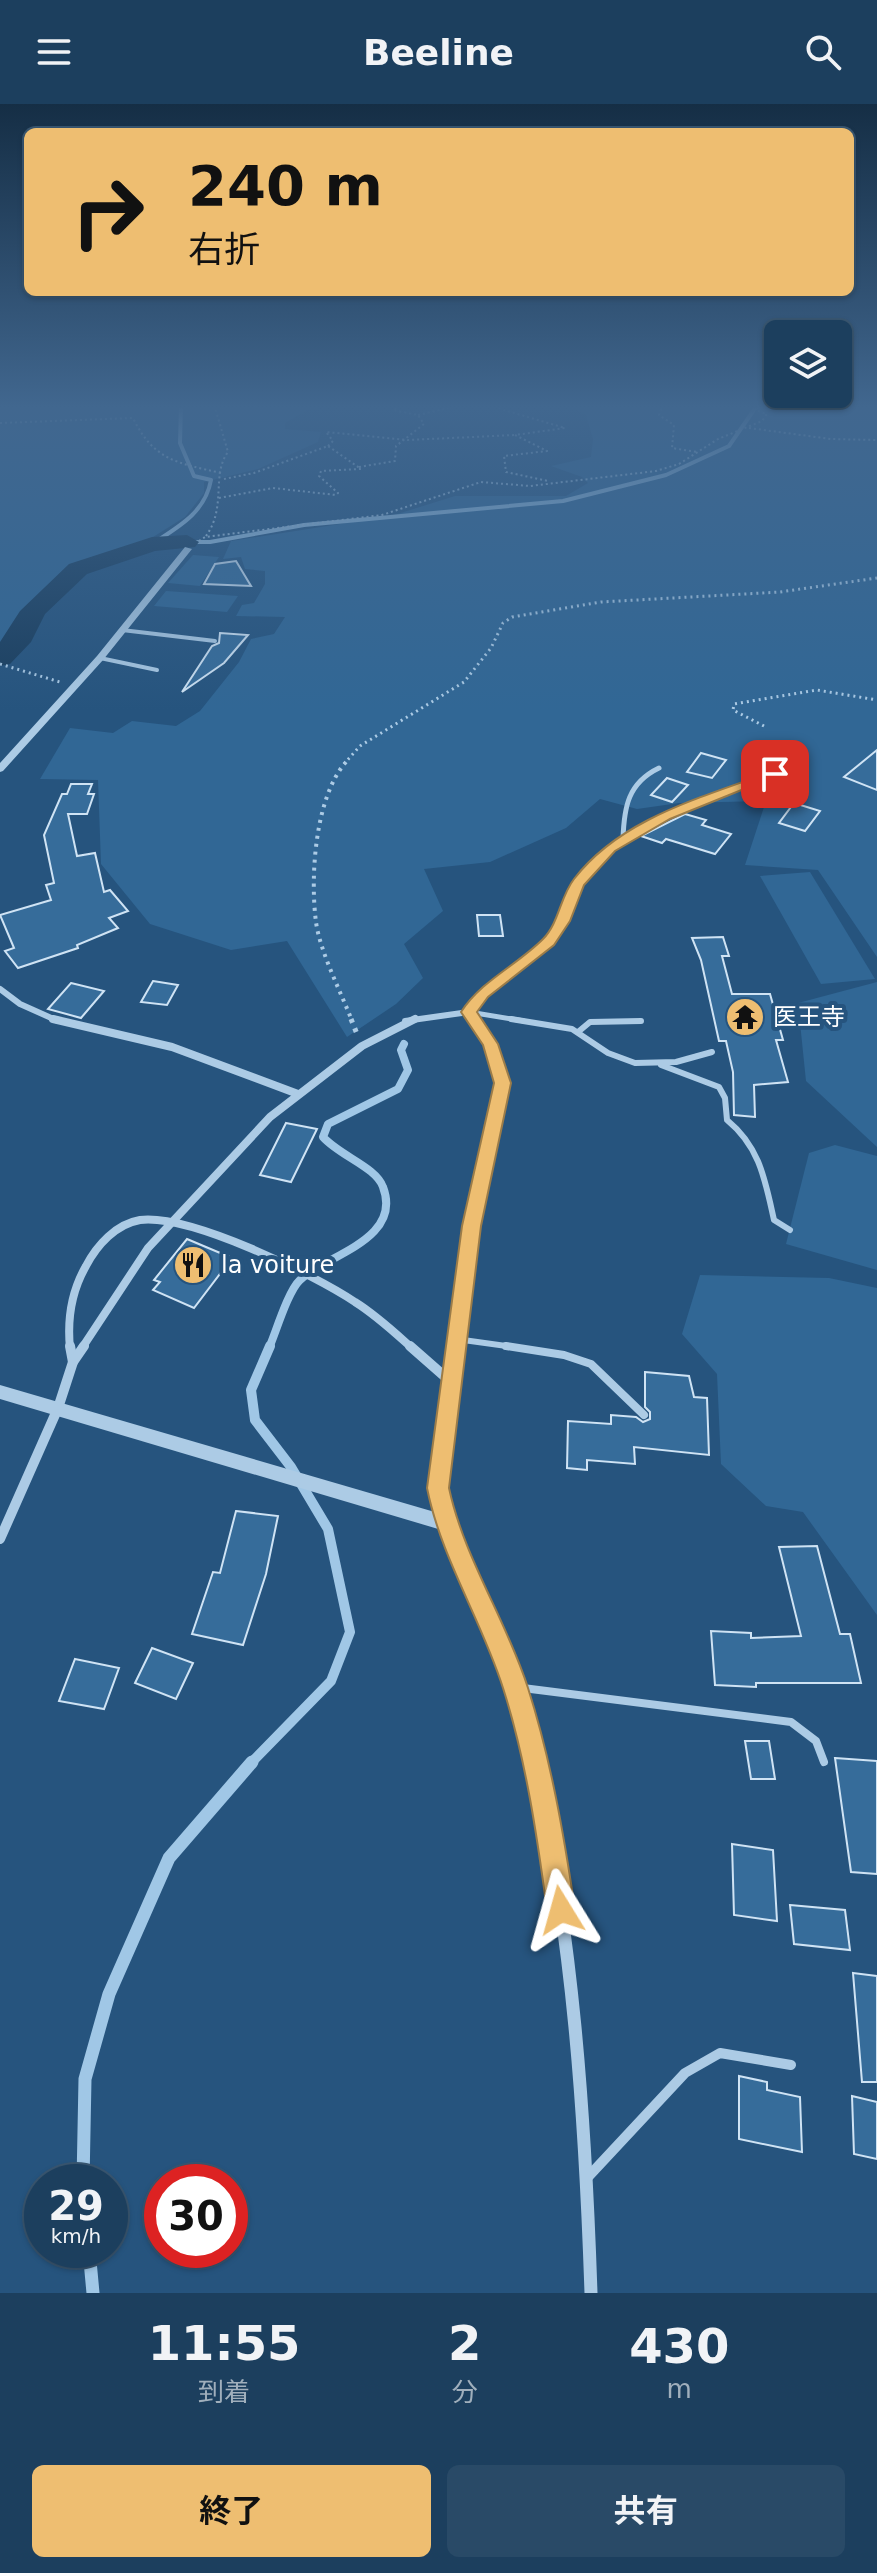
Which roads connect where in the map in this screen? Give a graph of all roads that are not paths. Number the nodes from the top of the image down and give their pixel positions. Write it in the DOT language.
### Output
graph roads {
  1 [pos="188,549"];
  2 [pos="122,630"];
  3 [pos="215,641"];
  4 [pos="100,658"];
  5 [pos="157,670"];
  6 [pos="659,768"];
  7 [pos="0,769"];
  8 [pos="775,774"];
  9 [pos="623,839"];
  10 [pos="0,989"];
  11 [pos="469,1012"];
  12 [pos="641,1021"];
  13 [pos="578,1032"];
  14 [pos="712,1052"];
  15 [pos="657,1064"];
  16 [pos="298,1094"];
  17 [pos="174,1222"];
  18 [pos="790,1230"];
  19 [pos="456,1339"];
  20 [pos="73,1362"];
  21 [pos="451,1382"];
  22 [pos="0,1392"];
  23 [pos="58,1408"];
  24 [pos="644,1415"];
  25 [pos="445,1523"];
  26 [pos="0,1539"];
  27 [pos="515,1687"];
  28 [pos="824,1762"];
  29 [pos="791,2065"];
  30 [pos="588,2177"];
  31 [pos="591,2293"];
  1 -- 2 [label="street"];
  2 -- 3 [label="lane"];
  2 -- 4 [label="street"];
  4 -- 5 [label="lane"];
  4 -- 7 [label="street"];
  6 -- 9 [label="lane"];
  8 -- 9 [label="street"];
  9 -- 11 [label="street"];
  10 -- 16 [label="street"];
  11 -- 13 [label="lane"];
  11 -- 16 [label="street"];
  11 -- 19 [label="street"];
  12 -- 13 [label="lane"];
  13 -- 15 [label="lane"];
  14 -- 15 [label="lane"];
  15 -- 18 [label="lane"];
  16 -- 17 [label="street"];
  17 -- 20 [label="street"];
  17 -- 20 [label="street"];
  17 -- 21 [label="street"];
  19 -- 21 [label="street"];
  19 -- 24 [label="lane"];
  20 -- 23 [label="street"];
  21 -- 25 [label="street"];
  22 -- 23 [label="street"];
  23 -- 25 [label="street"];
  23 -- 26 [label="street"];
  25 -- 27 [label="street"];
  27 -- 28 [label="lane"];
  27 -- 30 [label="street"];
  29 -- 30 [label="lane"];
  30 -- 31 [label="street"];
}
